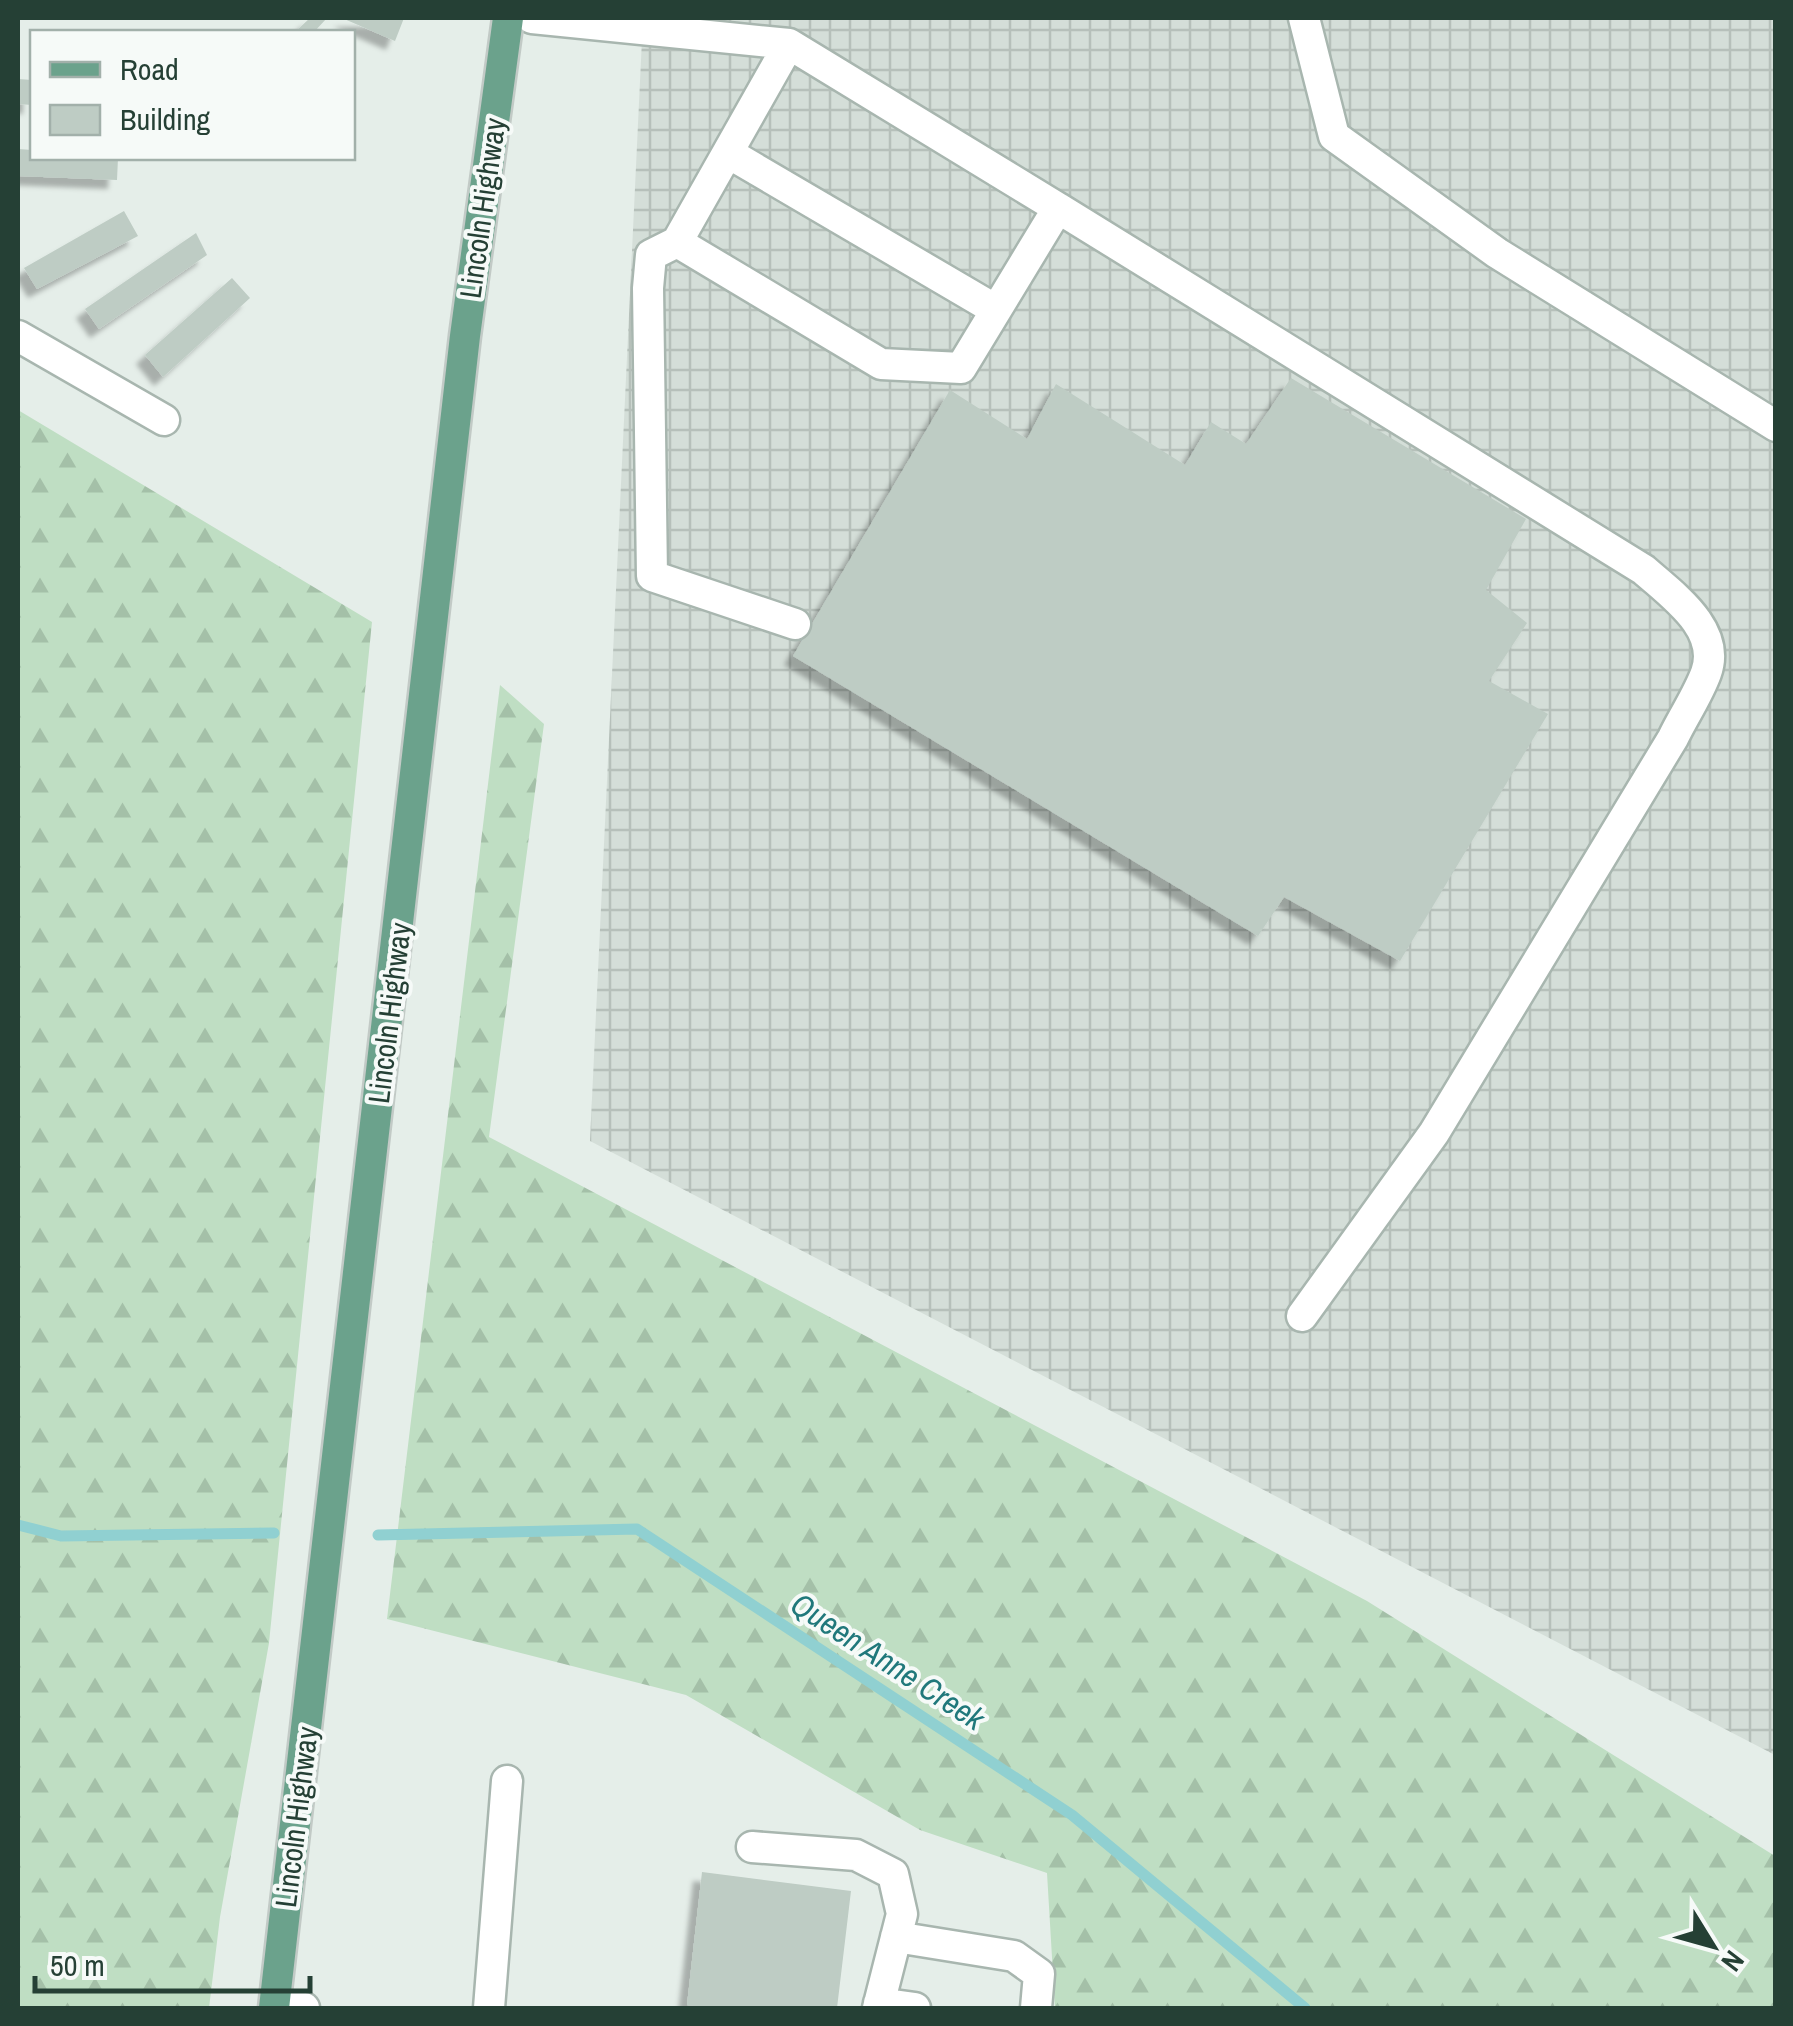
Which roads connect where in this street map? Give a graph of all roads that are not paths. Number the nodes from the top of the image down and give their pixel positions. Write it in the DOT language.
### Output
graph roads {
  1 [pos="508,18"];
  2 [pos="532,18"];
  3 [pos="1304,18"];
  4 [pos="789,44"];
  5 [pos="730,154"];
  6 [pos="1058,208"];
  7 [pos="678,242"];
  8 [pos="996,310"];
  9 [pos="18,336"];
  10 [pos="164,420"];
  11 [pos="1776,426"];
  12 [pos="795,624"];
  13 [pos="1302,1316"];
  14 [pos="507,1782"];
  15 [pos="752,1846"];
  16 [pos="896,1937"];
  17 [pos="878,2006"];
  18 [pos="284,2007"];
  19 [pos="488,2008"];
  20 [pos="915,2008"];
  21 [pos="1036,2008"];
  1 -- 18 [label="main road, Lincoln Highway"];
  2 -- 4 [label="street"];
  3 -- 11 [label="street"];
  4 -- 5 [label="street"];
  4 -- 6 [label="street"];
  5 -- 7 [label="street"];
  5 -- 8 [label="street"];
  6 -- 8 [label="street"];
  6 -- 13 [label="street"];
  7 -- 8 [label="street"];
  7 -- 12 [label="street"];
  9 -- 10 [label="street"];
  14 -- 19 [label="street"];
  15 -- 16 [label="street"];
  16 -- 17 [label="street"];
  16 -- 21 [label="street"];
  17 -- 20 [label="street"];
}
